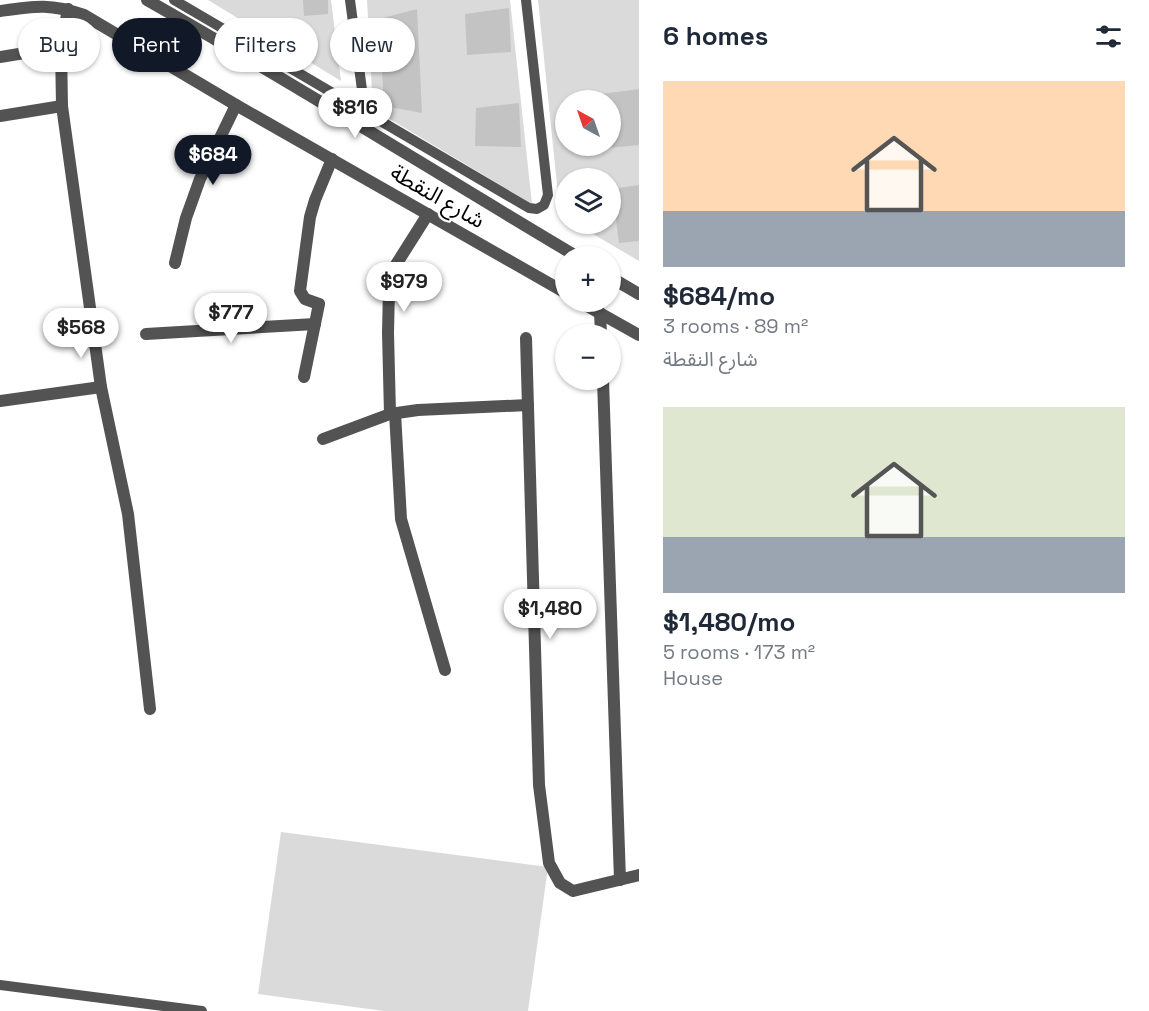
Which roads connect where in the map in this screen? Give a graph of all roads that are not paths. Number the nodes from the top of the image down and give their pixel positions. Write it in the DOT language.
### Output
graph roads {
  1 [pos="147,0"];
  2 [pos="174,0"];
  3 [pos="351,0"];
  4 [pos="526,0"];
  5 [pos="68,9"];
  6 [pos="0,11"];
  7 [pos="66,18"];
  8 [pos="18,54"];
  9 [pos="0,57"];
  10 [pos="61,72"];
  11 [pos="236,105"];
  12 [pos="62,106"];
  13 [pos="365,112"];
  14 [pos="0,116"];
  15 [pos="332,159"];
  16 [pos="428,214"];
  17 [pos="559,246"];
  18 [pos="175,263"];
  19 [pos="621,283"];
  20 [pos="555,287"];
  21 [pos="639,294"];
  22 [pos="600,313"];
  23 [pos="315,324"];
  24 [pos="601,324"];
  25 [pos="146,334"];
  26 [pos="639,335"];
  27 [pos="526,338"];
  28 [pos="304,376"];
  29 [pos="101,387"];
  30 [pos="603,390"];
  31 [pos="0,401"];
  32 [pos="528,405"];
  33 [pos="393,413"];
  34 [pos="323,439"];
  35 [pos="446,670"];
  36 [pos="150,709"];
  37 [pos="639,875"];
  38 [pos="620,880"];
  39 [pos="0,985"];
  40 [pos="202,1011"];
  1 -- 17 [label="street, شارع النقطة"];
  2 -- 13 [label="lane"];
  3 -- 13 [label="lane"];
  4 -- 13 [label="lane"];
  5 -- 6 [label="street, شارع النقطة"];
  5 -- 7 [label="street"];
  5 -- 11 [label="street, شارع النقطة"];
  8 -- 9 [label="street"];
  10 -- 12 [label="street"];
  11 -- 15 [label="street, شارع النقطة"];
  11 -- 18 [label="street"];
  12 -- 14 [label="street"];
  12 -- 29 [label="street"];
  15 -- 16 [label="street, شارع النقطة"];
  15 -- 23 [label="street"];
  16 -- 20 [label="street, شارع النقطة"];
  16 -- 33 [label="street"];
  19 -- 21 [label="street"];
  22 -- 24 [label="street"];
  22 -- 26 [label="street"];
  23 -- 25 [label="street"];
  23 -- 28 [label="street"];
  27 -- 32 [label="street"];
  29 -- 31 [label="street"];
  29 -- 36 [label="street"];
  30 -- 38 [label="street"];
  32 -- 33 [label="street"];
  32 -- 38 [label="street"];
  33 -- 34 [label="street"];
  33 -- 35 [label="street"];
  37 -- 38 [label="street"];
  39 -- 40 [label="lane"];
}
